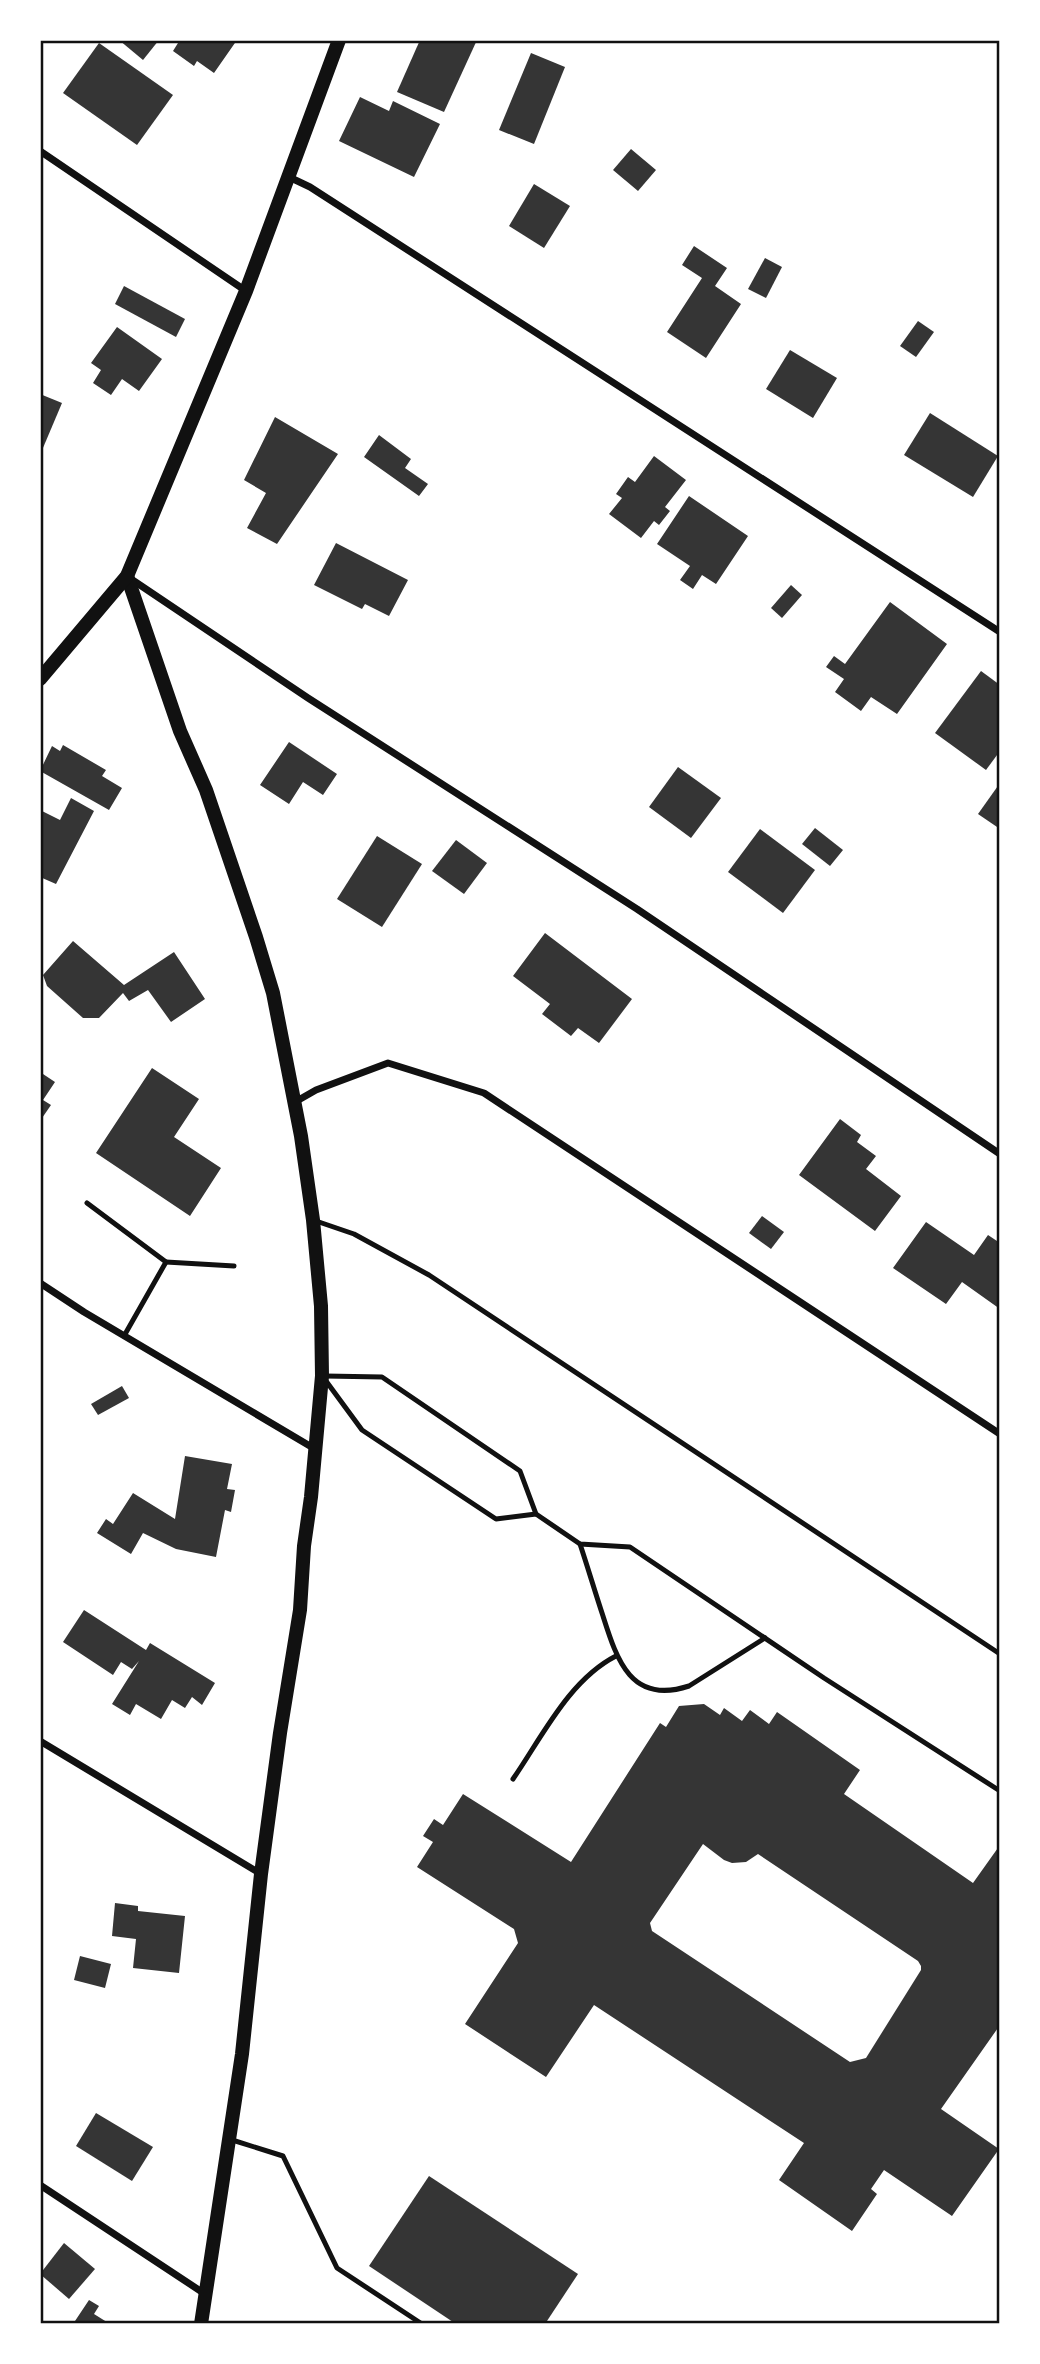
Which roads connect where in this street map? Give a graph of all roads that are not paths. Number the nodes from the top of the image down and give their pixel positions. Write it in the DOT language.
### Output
graph roads {
  1 [pos="338,40"];
  2 [pos="40,151"];
  3 [pos="289,177"];
  4 [pos="246,291"];
  5 [pos="127,576"];
  6 [pos="1000,632"];
  7 [pos="40,679"];
  8 [pos="295,1102"];
  9 [pos="1000,1154"];
  10 [pos="87,1203"];
  11 [pos="313,1220"];
  12 [pos="166,1262"];
  13 [pos="234,1266"];
  14 [pos="40,1283"];
  15 [pos="124,1336"];
  16 [pos="322,1376"];
  17 [pos="1000,1434"];
  18 [pos="316,1450"];
  19 [pos="536,1514"];
  20 [pos="580,1544"];
  21 [pos="765,1638"];
  22 [pos="1000,1654"];
  23 [pos="616,1656"];
  24 [pos="40,1741"];
  25 [pos="513,1779"];
  26 [pos="1000,1791"];
  27 [pos="261,1874"];
  28 [pos="229,2139"];
  29 [pos="40,2185"];
  30 [pos="205,2294"];
  31 [pos="201,2324"];
  32 [pos="422,2324"];
  1 -- 3 [label="main road"];
  2 -- 4 [label="street"];
  3 -- 4 [label="main road"];
  3 -- 6 [label="street"];
  4 -- 5 [label="main road"];
  5 -- 7 [label="main road"];
  5 -- 8 [label="main road"];
  5 -- 9 [label="street"];
  8 -- 11 [label="main road"];
  8 -- 17 [label="street"];
  10 -- 12 [label="lane"];
  11 -- 16 [label="main road"];
  11 -- 22 [label="lane"];
  12 -- 13 [label="lane"];
  12 -- 15 [label="lane"];
  14 -- 15 [label="street"];
  15 -- 18 [label="street"];
  16 -- 18 [label="main road"];
  16 -- 19 [label="lane"];
  16 -- 19 [label="lane"];
  18 -- 27 [label="main road"];
  19 -- 20 [label="lane"];
  20 -- 21 [label="lane"];
  20 -- 23 [label="lane"];
  21 -- 23 [label="lane"];
  21 -- 26 [label="lane"];
  23 -- 25 [label="lane"];
  24 -- 27 [label="street"];
  27 -- 28 [label="main road"];
  28 -- 30 [label="main road"];
  28 -- 32 [label="lane"];
  29 -- 30 [label="street"];
  30 -- 31 [label="main road"];
}
